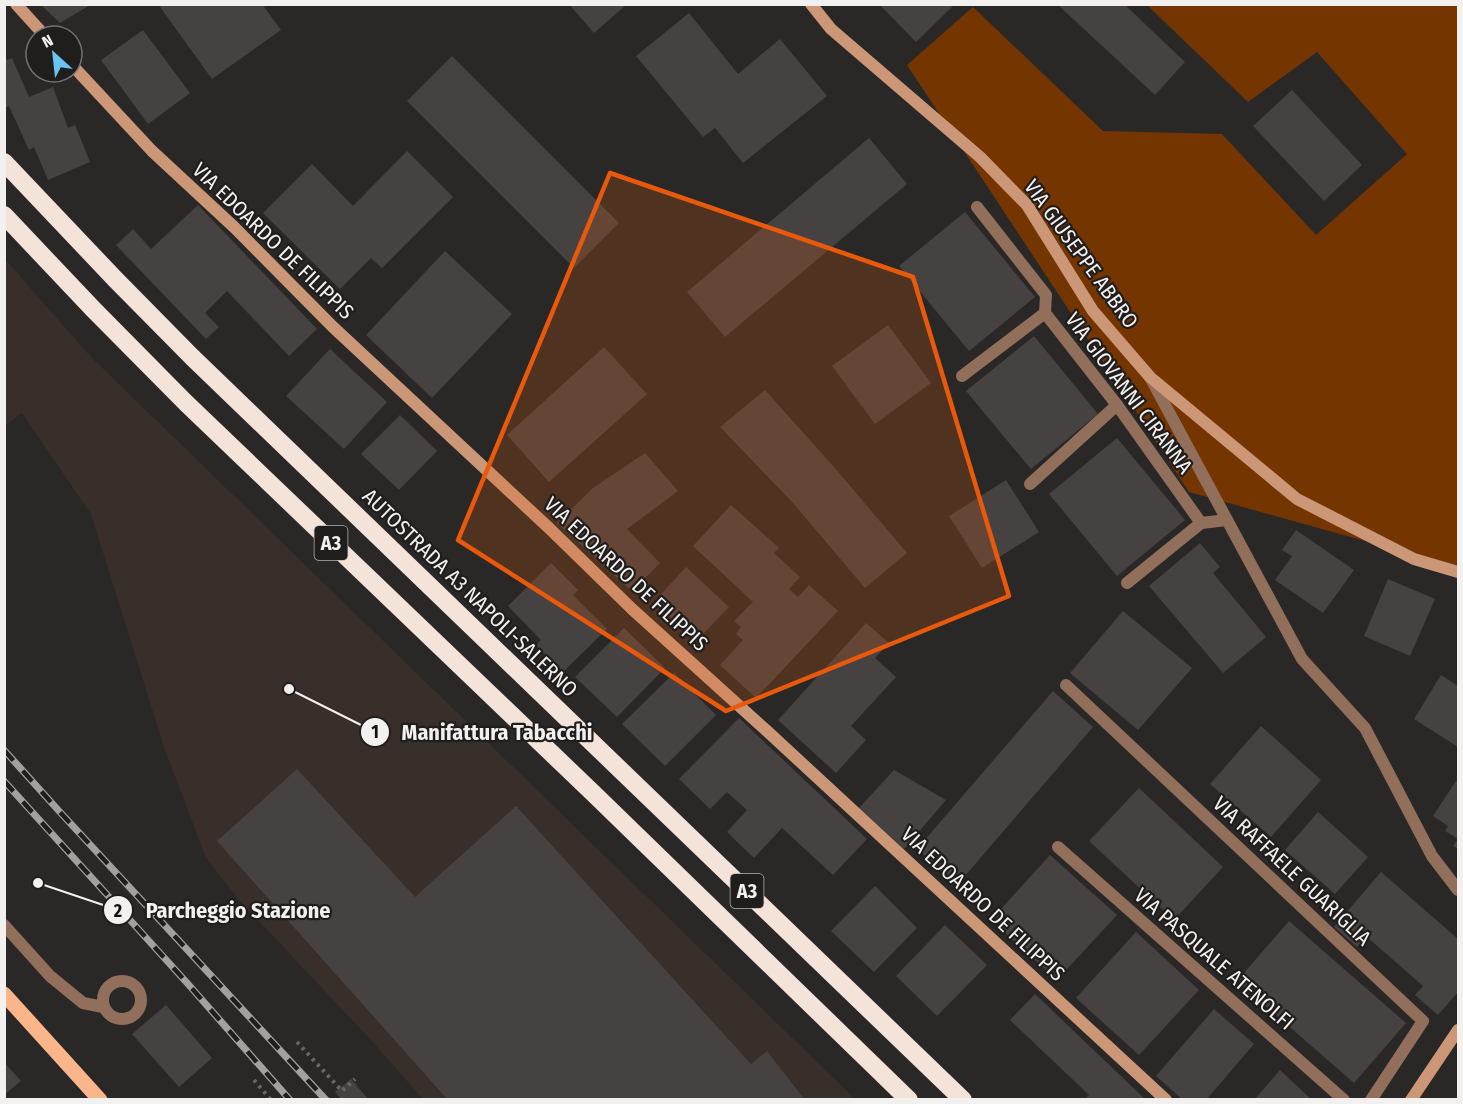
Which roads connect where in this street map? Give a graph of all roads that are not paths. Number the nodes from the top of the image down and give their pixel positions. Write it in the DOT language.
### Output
graph roads {
  1 [pos="16,4"];
  2 [pos="811,4"];
  3 [pos="34,24"];
  4 [pos="84,78"];
  5 [pos="4,162"];
  6 [pos="977,207"];
  7 [pos="4,214"];
  8 [pos="1045,313"];
  9 [pos="962,376"];
  10 [pos="1150,377"];
  11 [pos="1117,405"];
  12 [pos="1030,483"];
  13 [pos="1227,520"];
  14 [pos="1201,523"];
  15 [pos="1458,572"];
  16 [pos="1127,583"];
  17 [pos="1066,685"];
  18 [pos="1058,847"];
  19 [pos="1458,890"];
  20 [pos="4,925"];
  21 [pos="4,994"];
  22 [pos="103,1007"];
  23 [pos="1458,1030"];
  24 [pos="100,1100"];
  25 [pos="909,1100"];
  26 [pos="963,1100"];
  27 [pos="1166,1100"];
  28 [pos="1344,1100"];
  29 [pos="1371,1100"];
  30 [pos="1411,1100"];
  1 -- 3 [label="street"];
  2 -- 10 [label="street, VIA GIUSEPPE ABBRO"];
  4 -- 27 [label="street, VIA EDOARDO DE FILIPPIS"];
  5 -- 26 [label="highway, AUTOSTRADA A3 NAPOLI-SALERNO / A3"];
  6 -- 8 [label="street, VIA GIOVANNI CIRANNA"];
  7 -- 25 [label="highway, A3"];
  8 -- 9 [label="street"];
  8 -- 11 [label="street, VIA GIOVANNI CIRANNA"];
  10 -- 13 [label="street"];
  10 -- 15 [label="street, VIA GIUSEPPE ABBRO"];
  11 -- 12 [label="street"];
  11 -- 14 [label="street, VIA GIOVANNI CIRANNA"];
  13 -- 14 [label="street"];
  13 -- 19 [label="street"];
  14 -- 16 [label="street"];
  17 -- 29 [label="street, VIA RAFFAELE GUARIGLIA"];
  18 -- 28 [label="street, VIA PASQUALE ATENOLFI"];
  20 -- 22 [label="street"];
  21 -- 24 [label="main road"];
  23 -- 30 [label="street"];
}
